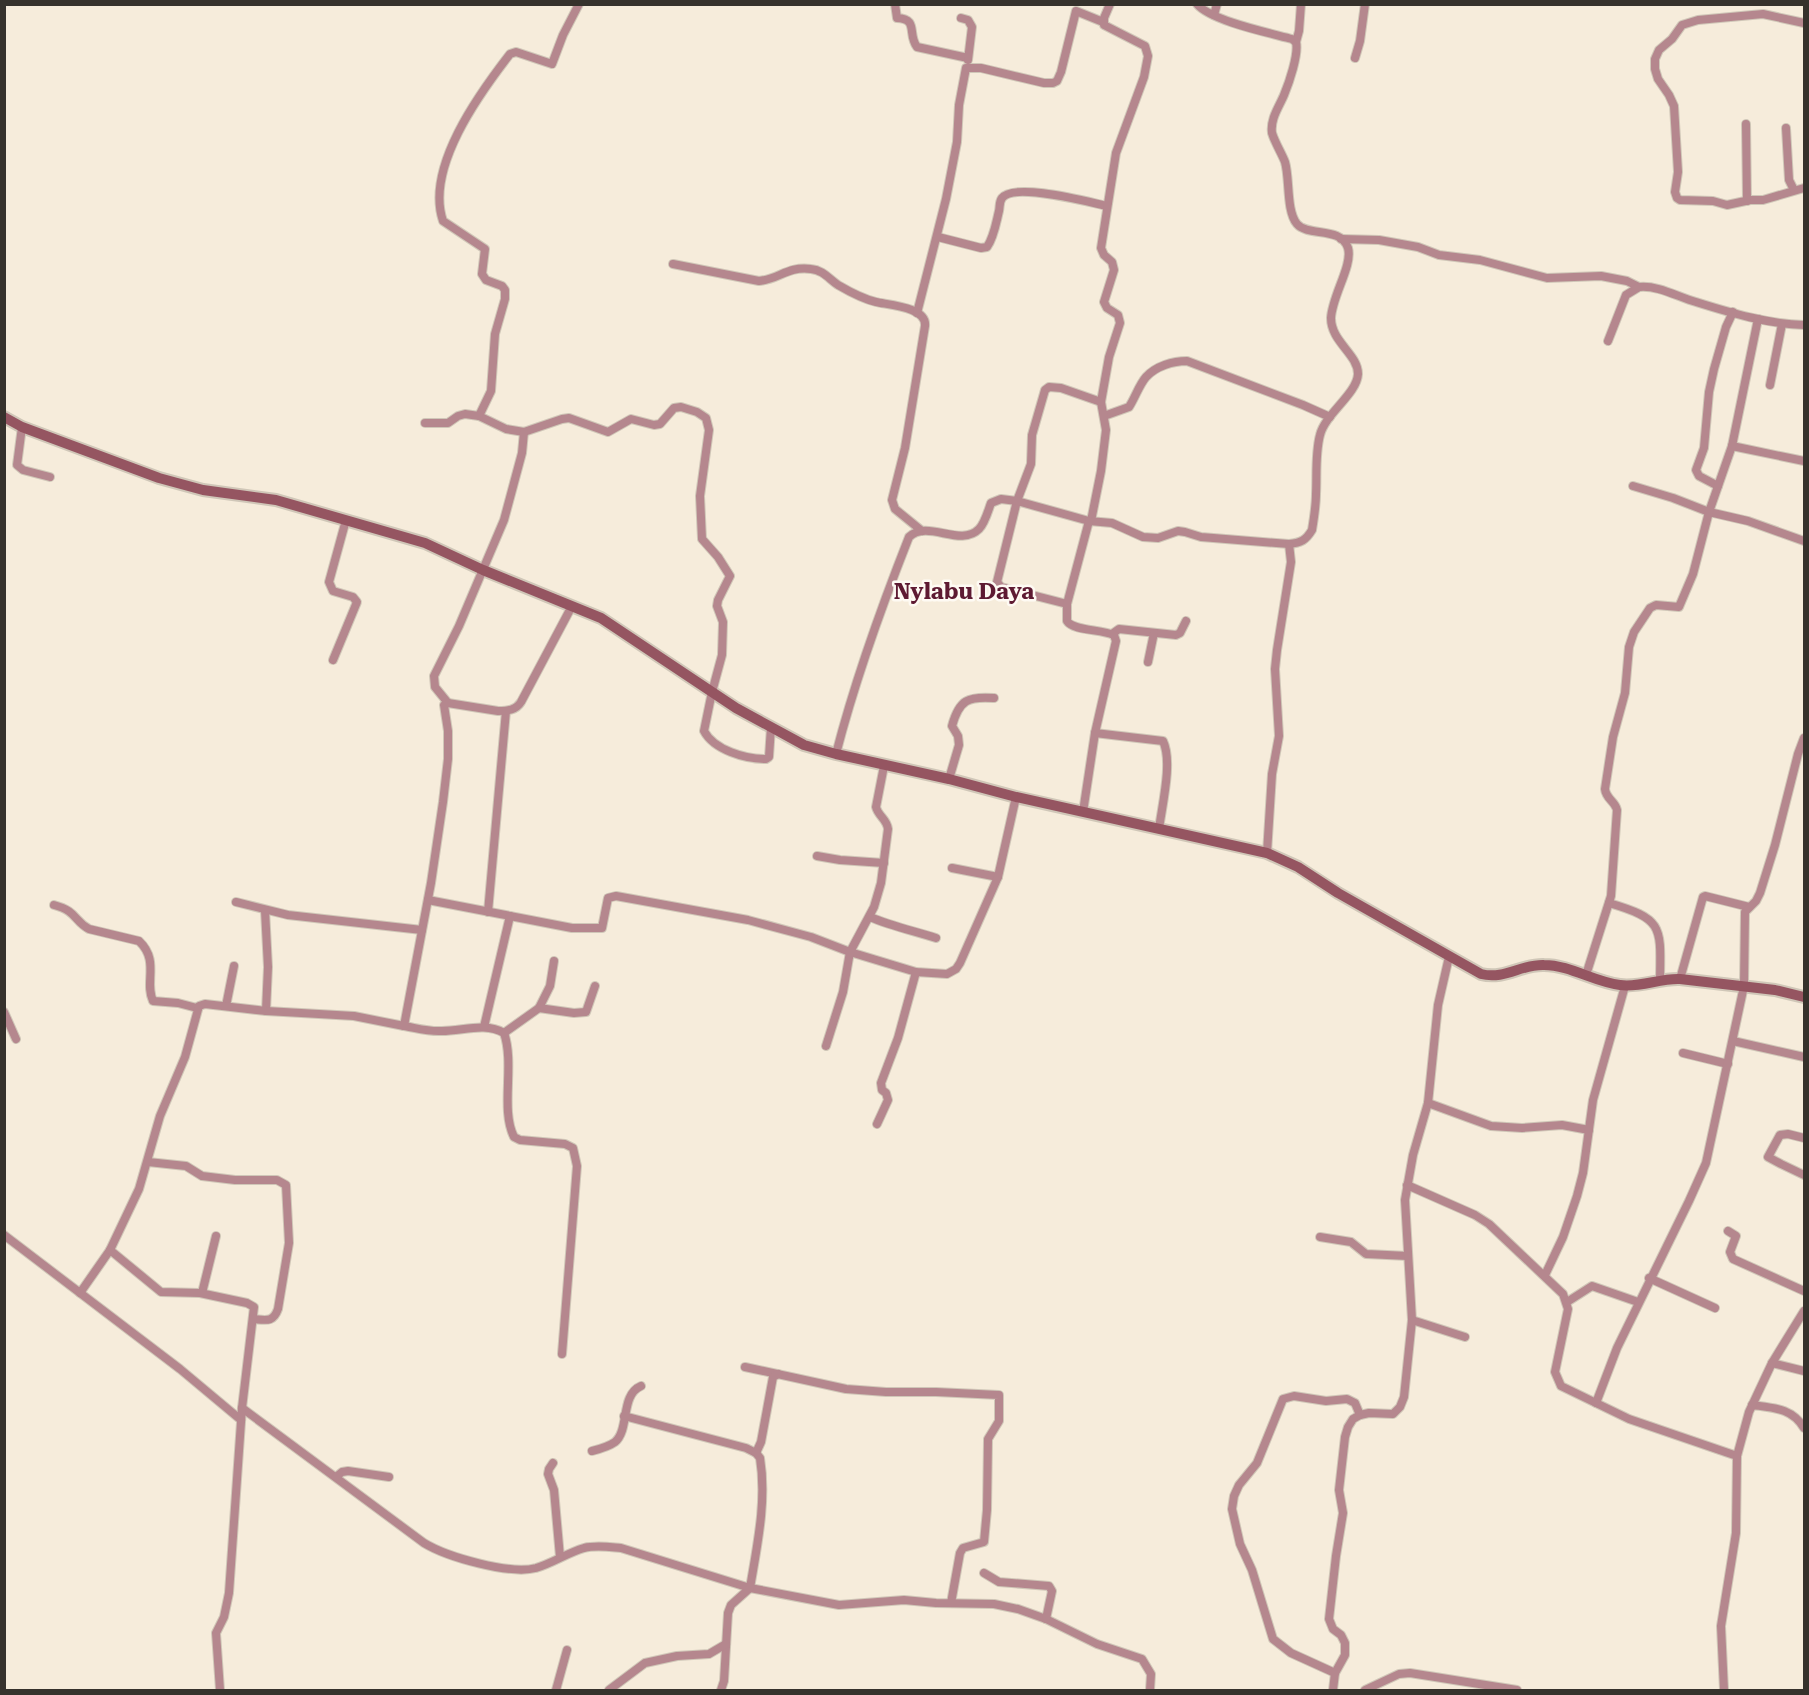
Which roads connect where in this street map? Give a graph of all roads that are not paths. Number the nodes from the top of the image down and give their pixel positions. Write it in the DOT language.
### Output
graph roads {
  1 [pos="579,4"];
  2 [pos="895,4"];
  3 [pos="1110,4"];
  4 [pos="1197,4"];
  5 [pos="1217,4"];
  6 [pos="1301,4"];
  7 [pos="1365,4"];
  8 [pos="1764,4"];
  9 [pos="1078,8"];
  10 [pos="1763,14"];
  11 [pos="1214,15"];
  12 [pos="961,18"];
  13 [pos="1103,22"];
  14 [pos="1804,23"];
  15 [pos="1296,42"];
  16 [pos="968,58"];
  17 [pos="1354,58"];
  18 [pos="966,68"];
  19 [pos="1746,124"];
  20 [pos="1786,128"];
  21 [pos="1804,188"];
  22 [pos="1794,190"];
  23 [pos="1747,201"];
  24 [pos="1107,206"];
  25 [pos="938,237"];
  26 [pos="1341,238"];
  27 [pos="673,264"];
  28 [pos="1639,286"];
  29 [pos="1733,312"];
  30 [pos="917,313"];
  31 [pos="1758,319"];
  32 [pos="1782,324"];
  33 [pos="1804,325"];
  34 [pos="1608,340"];
  35 [pos="1770,385"];
  36 [pos="1101,402"];
  37 [pos="479,416"];
  38 [pos="1104,416"];
  39 [pos="4,417"];
  40 [pos="1330,417"];
  41 [pos="425,423"];
  42 [pos="22,427"];
  43 [pos="524,432"];
  44 [pos="1732,446"];
  45 [pos="1804,461"];
  46 [pos="50,477"];
  47 [pos="1633,486"];
  48 [pos="1718,486"];
  49 [pos="1017,501"];
  50 [pos="1709,512"];
  51 [pos="346,520"];
  52 [pos="1090,521"];
  53 [pos="921,531"];
  54 [pos="1804,541"];
  55 [pos="1289,544"];
  56 [pos="483,570"];
  57 [pos="1068,604"];
  58 [pos="572,606"];
  59 [pos="1186,621"];
  60 [pos="1154,633"];
  61 [pos="1112,634"];
  62 [pos="333,660"];
  63 [pos="1148,662"];
  64 [pos="712,692"];
  65 [pos="994,698"];
  66 [pos="448,703"];
  67 [pos="506,711"];
  68 [pos="771,727"];
  69 [pos="1095,733"];
  70 [pos="1804,738"];
  71 [pos="836,754"];
  72 [pos="884,766"];
  73 [pos="949,779"];
  74 [pos="1016,797"];
  75 [pos="1083,812"];
  76 [pos="1159,829"];
  77 [pos="1267,853"];
  78 [pos="818,856"];
  79 [pos="884,863"];
  80 [pos="952,868"];
  81 [pos="998,877"];
  82 [pos="428,900"];
  83 [pos="236,902"];
  84 [pos="1610,903"];
  85 [pos="54,905"];
  86 [pos="1749,907"];
  87 [pos="265,910"];
  88 [pos="488,912"];
  89 [pos="510,916"];
  90 [pos="870,917"];
  91 [pos="422,930"];
  92 [pos="936,938"];
  93 [pos="850,952"];
  94 [pos="1449,957"];
  95 [pos="554,961"];
  96 [pos="234,966"];
  97 [pos="916,972"];
  98 [pos="1586,975"];
  99 [pos="1660,979"];
  100 [pos="1680,979"];
  101 [pos="595,986"];
  102 [pos="1625,986"];
  103 [pos="1744,986"];
  104 [pos="1804,997"];
  105 [pos="226,1006"];
  106 [pos="197,1008"];
  107 [pos="539,1008"];
  108 [pos="4,1011"];
  109 [pos="266,1011"];
  110 [pos="404,1026"];
  111 [pos="484,1027"];
  112 [pos="504,1033"];
  113 [pos="16,1039"];
  114 [pos="1733,1041"];
  115 [pos="826,1046"];
  116 [pos="1683,1053"];
  117 [pos="1804,1057"];
  118 [pos="1728,1064"];
  119 [pos="1428,1103"];
  120 [pos="877,1124"];
  121 [pos="1589,1130"];
  122 [pos="1804,1138"];
  123 [pos="148,1162"];
  124 [pos="1804,1175"];
  125 [pos="1407,1185"];
  126 [pos="1728,1231"];
  127 [pos="4,1235"];
  128 [pos="216,1236"];
  129 [pos="1320,1237"];
  130 [pos="110,1250"];
  131 [pos="1408,1256"];
  132 [pos="1545,1275"];
  133 [pos="1650,1278"];
  134 [pos="1804,1290"];
  135 [pos="80,1293"];
  136 [pos="202,1293"];
  137 [pos="1567,1302"];
  138 [pos="1638,1302"];
  139 [pos="1715,1308"];
  140 [pos="1804,1311"];
  141 [pos="253,1319"];
  142 [pos="1412,1320"];
  143 [pos="1465,1337"];
  144 [pos="562,1354"];
  145 [pos="1772,1363"];
  146 [pos="745,1367"];
  147 [pos="1804,1371"];
  148 [pos="778,1374"];
  149 [pos="641,1386"];
  150 [pos="1596,1403"];
  151 [pos="1752,1405"];
  152 [pos="242,1408"];
  153 [pos="1360,1415"];
  154 [pos="624,1416"];
  155 [pos="241,1420"];
  156 [pos="1804,1428"];
  157 [pos="592,1450"];
  158 [pos="756,1453"];
  159 [pos="1737,1456"];
  160 [pos="552,1463"];
  161 [pos="336,1477"];
  162 [pos="389,1477"];
  163 [pos="560,1557"];
  164 [pos="984,1574"];
  165 [pos="750,1588"];
  166 [pos="951,1603"];
  167 [pos="1046,1618"];
  168 [pos="726,1644"];
  169 [pos="567,1650"];
  170 [pos="1335,1673"];
  171 [pos="220,1690"];
  172 [pos="556,1690"];
  173 [pos="609,1690"];
  174 [pos="721,1690"];
  175 [pos="1150,1690"];
  176 [pos="1333,1690"];
  177 [pos="1365,1690"];
  178 [pos="1517,1690"];
  179 [pos="1724,1690"];
  1 -- 37 [label="street"];
  2 -- 16 [label="street"];
  3 -- 13 [label="street"];
  4 -- 11 [label="street"];
  5 -- 11 [label="street"];
  6 -- 15 [label="street"];
  7 -- 17 [label="street"];
  8 -- 10 [label="street"];
  9 -- 13 [label="street"];
  9 -- 18 [label="street"];
  10 -- 14 [label="street"];
  10 -- 23 [label="street"];
  11 -- 15 [label="street"];
  12 -- 16 [label="street"];
  13 -- 24 [label="street"];
  15 -- 26 [label="street"];
  16 -- 18 [label="street"];
  18 -- 25 [label="street"];
  19 -- 23 [label="street"];
  20 -- 22 [label="street"];
  21 -- 22 [label="street"];
  22 -- 23 [label="street"];
  24 -- 25 [label="street"];
  24 -- 36 [label="street"];
  25 -- 30 [label="street"];
  26 -- 28 [label="street"];
  26 -- 40 [label="street"];
  27 -- 30 [label="street"];
  28 -- 29 [label="street"];
  28 -- 34 [label="street"];
  29 -- 31 [label="street"];
  29 -- 48 [label="street"];
  30 -- 53 [label="street"];
  31 -- 32 [label="street"];
  31 -- 44 [label="street"];
  32 -- 33 [label="street"];
  32 -- 35 [label="street"];
  36 -- 38 [label="street"];
  36 -- 49 [label="street"];
  37 -- 41 [label="street"];
  37 -- 43 [label="street"];
  38 -- 40 [label="street"];
  38 -- 52 [label="street"];
  39 -- 42 [label="street"];
  40 -- 55 [label="street"];
  42 -- 46 [label="street"];
  42 -- 51 [label="street"];
  43 -- 56 [label="street"];
  43 -- 64 [label="street"];
  44 -- 45 [label="street"];
  44 -- 48 [label="street"];
  47 -- 50 [label="street"];
  48 -- 50 [label="street"];
  49 -- 52 [label="street"];
  49 -- 53 [label="street"];
  49 -- 57 [label="street"];
  50 -- 54 [label="street"];
  50 -- 84 [label="street"];
  51 -- 56 [label="street"];
  51 -- 62 [label="street"];
  52 -- 55 [label="street"];
  52 -- 57 [label="street"];
  53 -- 71 [label="street"];
  55 -- 77 [label="street"];
  56 -- 58 [label="street"];
  56 -- 66 [label="street"];
  57 -- 61 [label="street"];
  58 -- 64 [label="street"];
  58 -- 67 [label="street"];
  59 -- 60 [label="street"];
  60 -- 61 [label="street"];
  60 -- 63 [label="street"];
  61 -- 69 [label="street"];
  64 -- 68 [label="street"];
  64 -- 68 [label="street"];
  65 -- 73 [label="street"];
  66 -- 67 [label="street"];
  66 -- 82 [label="street"];
  67 -- 88 [label="street"];
  68 -- 71 [label="street"];
  69 -- 75 [label="street"];
  69 -- 76 [label="street"];
  70 -- 86 [label="street"];
  71 -- 72 [label="street"];
  72 -- 73 [label="street"];
  72 -- 79 [label="street"];
  73 -- 74 [label="street"];
  74 -- 75 [label="street"];
  74 -- 81 [label="street"];
  75 -- 76 [label="street"];
  76 -- 77 [label="street"];
  77 -- 94 [label="street"];
  78 -- 79 [label="street"];
  79 -- 90 [label="street"];
  80 -- 81 [label="street"];
  81 -- 97 [label="street"];
  82 -- 88 [label="street"];
  82 -- 91 [label="street"];
  83 -- 87 [label="street"];
  84 -- 98 [label="street"];
  84 -- 99 [label="street"];
  85 -- 106 [label="street"];
  86 -- 100 [label="street"];
  86 -- 103 [label="street"];
  87 -- 91 [label="street"];
  87 -- 109 [label="street"];
  88 -- 89 [label="street"];
  89 -- 93 [label="street"];
  89 -- 111 [label="street"];
  90 -- 92 [label="street"];
  90 -- 93 [label="street"];
  91 -- 110 [label="street"];
  93 -- 97 [label="street"];
  93 -- 115 [label="street"];
  94 -- 98 [label="street"];
  94 -- 119 [label="street"];
  95 -- 107 [label="street"];
  96 -- 105 [label="street"];
  97 -- 120 [label="street"];
  98 -- 102 [label="street"];
  99 -- 100 [label="street"];
  99 -- 102 [label="street"];
  100 -- 103 [label="street"];
  101 -- 107 [label="street"];
  102 -- 121 [label="street"];
  103 -- 104 [label="street"];
  103 -- 114 [label="street"];
  105 -- 106 [label="street"];
  105 -- 109 [label="street"];
  106 -- 123 [label="street"];
  107 -- 112 [label="street"];
  108 -- 113 [label="street"];
  109 -- 110 [label="street"];
  110 -- 111 [label="street"];
  111 -- 112 [label="street"];
  112 -- 144 [label="street"];
  114 -- 117 [label="street"];
  114 -- 118 [label="street"];
  116 -- 118 [label="street"];
  118 -- 133 [label="street"];
  119 -- 121 [label="street"];
  119 -- 125 [label="street"];
  121 -- 132 [label="street"];
  122 -- 124 [label="street"];
  123 -- 130 [label="street"];
  123 -- 141 [label="street"];
  125 -- 131 [label="street"];
  125 -- 132 [label="street"];
  126 -- 134 [label="street"];
  127 -- 135 [label="street"];
  128 -- 136 [label="street"];
  129 -- 131 [label="street"];
  130 -- 135 [label="street"];
  130 -- 136 [label="street"];
  131 -- 142 [label="street"];
  132 -- 137 [label="street"];
  133 -- 138 [label="street"];
  133 -- 139 [label="street"];
  135 -- 155 [label="street"];
  136 -- 141 [label="street"];
  137 -- 138 [label="street"];
  137 -- 150 [label="street"];
  138 -- 150 [label="street"];
  140 -- 145 [label="street"];
  141 -- 152 [label="street"];
  142 -- 143 [label="street"];
  142 -- 153 [label="street"];
  145 -- 147 [label="street"];
  145 -- 151 [label="street"];
  146 -- 148 [label="street"];
  148 -- 158 [label="street"];
  148 -- 166 [label="street"];
  149 -- 154 [label="street"];
  150 -- 159 [label="street"];
  151 -- 156 [label="street"];
  151 -- 159 [label="street"];
  152 -- 155 [label="street"];
  152 -- 161 [label="street"];
  153 -- 170 [label="street"];
  153 -- 170 [label="street"];
  154 -- 157 [label="street"];
  154 -- 158 [label="street"];
  155 -- 171 [label="street"];
  158 -- 165 [label="street"];
  159 -- 179 [label="street"];
  160 -- 163 [label="street"];
  161 -- 162 [label="street"];
  161 -- 163 [label="street"];
  163 -- 165 [label="street"];
  164 -- 167 [label="street"];
  165 -- 166 [label="street"];
  165 -- 168 [label="street"];
  166 -- 167 [label="street"];
  167 -- 175 [label="street"];
  168 -- 173 [label="street"];
  168 -- 174 [label="street"];
  169 -- 172 [label="street"];
  170 -- 176 [label="street"];
  177 -- 178 [label="street"];
}
